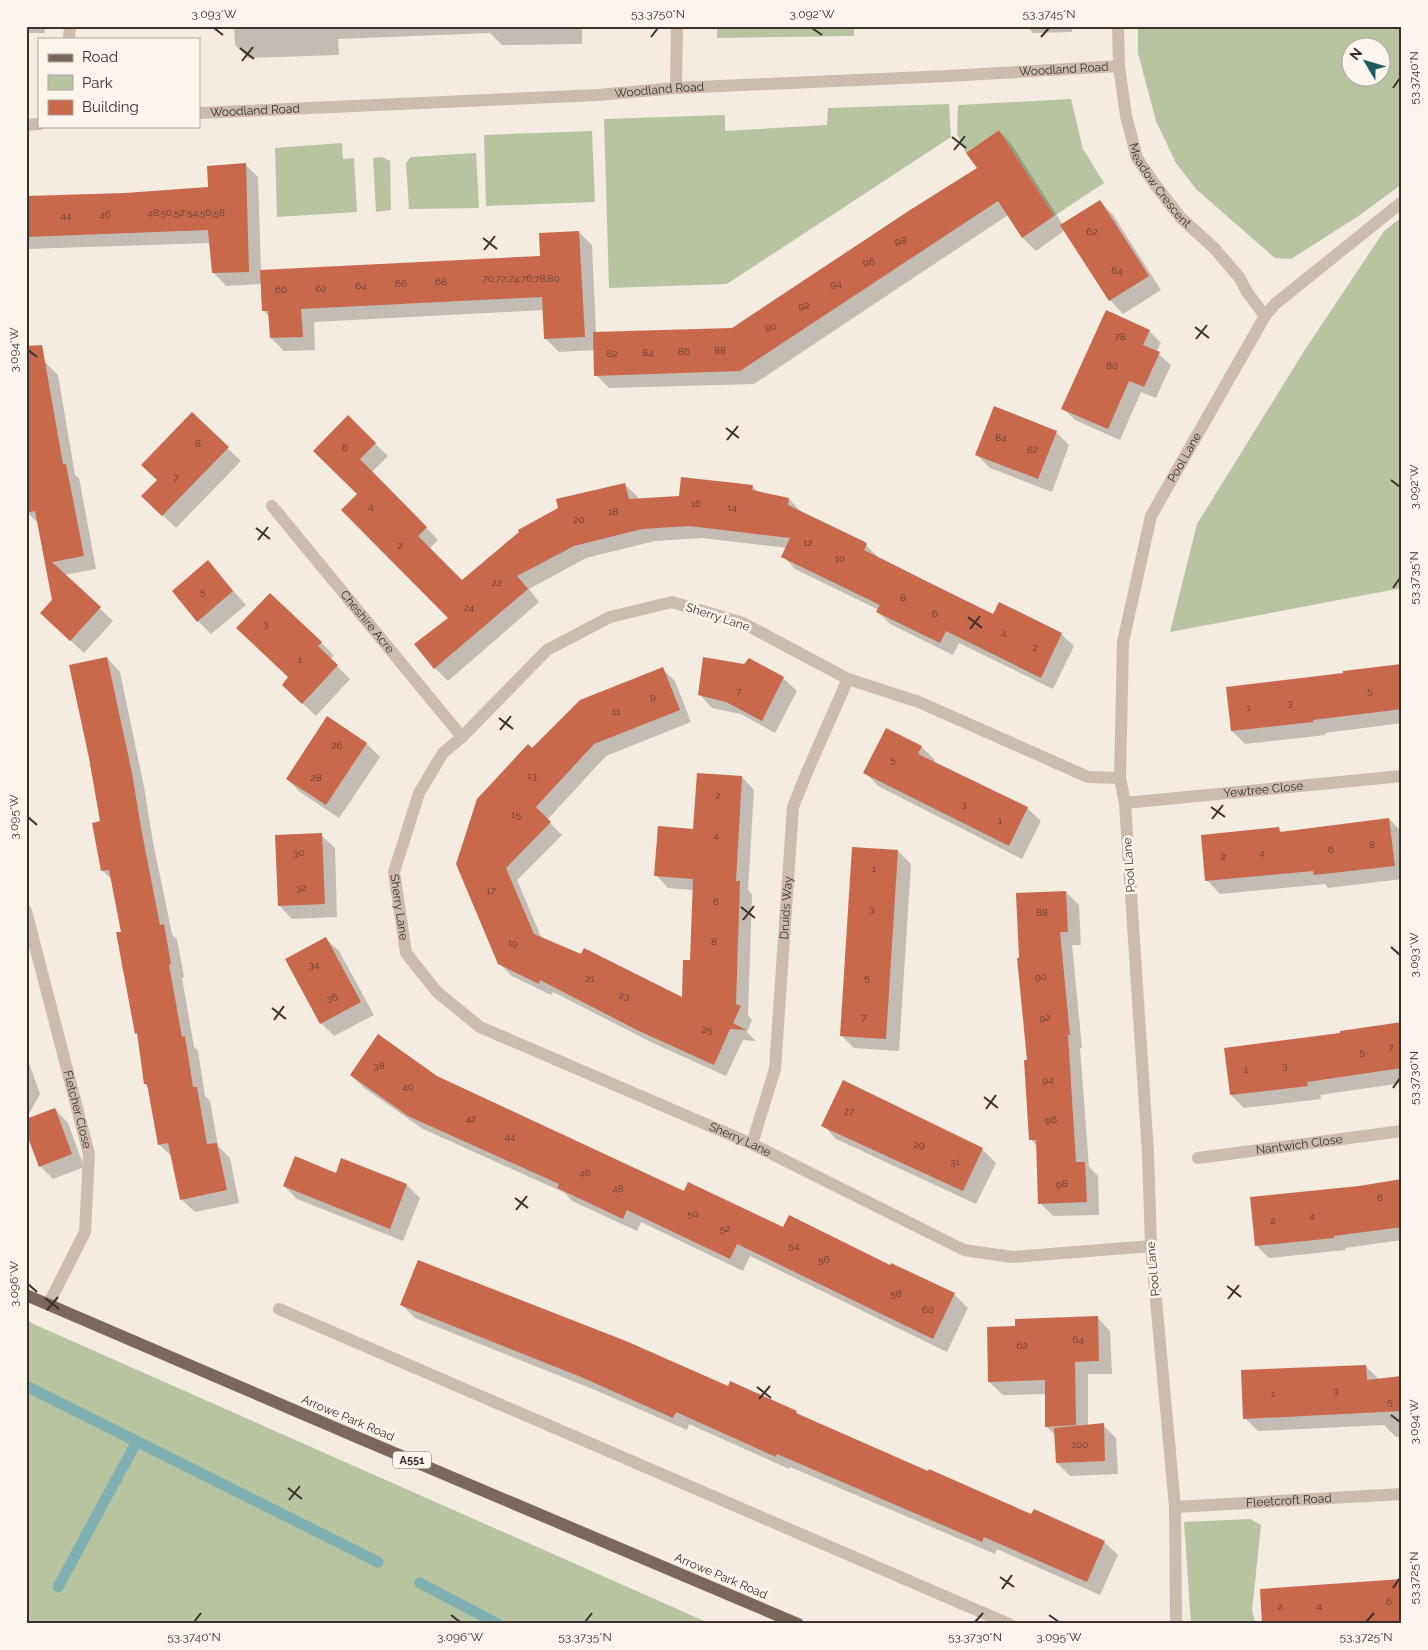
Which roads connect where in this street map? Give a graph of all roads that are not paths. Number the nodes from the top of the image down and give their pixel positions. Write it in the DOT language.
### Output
graph roads {
  1 [pos="677,26"];
  2 [pos="1118,26"];
  3 [pos="1119,66"];
  4 [pos="676,88"];
  5 [pos="200,114"];
  6 [pos="1402,202"];
  7 [pos="1265,316"];
  8 [pos="272,506"];
  9 [pos="848,679"];
  10 [pos="462,736"];
  11 [pos="1402,776"];
  12 [pos="1120,778"];
  13 [pos="1125,803"];
  14 [pos="26,911"];
  15 [pos="1402,1131"];
  16 [pos="752,1144"];
  17 [pos="1198,1158"];
  18 [pos="1151,1246"];
  19 [pos="26,1295"];
  20 [pos="48,1305"];
  21 [pos="279,1309"];
  22 [pos="1402,1494"];
  23 [pos="1175,1507"];
  24 [pos="798,1624"];
  25 [pos="1010,1624"];
  26 [pos="1176,1624"];
  1 -- 4 [label="street"];
  2 -- 3 [label="street, Meadow Crescent"];
  3 -- 4 [label="street, Woodland Road"];
  3 -- 7 [label="street, Meadow Crescent"];
  4 -- 5 [label="street, Woodland Road"];
  6 -- 7 [label="street, Pool Lane"];
  7 -- 12 [label="street, Pool Lane"];
  8 -- 10 [label="street, Cheshire Acre"];
  9 -- 10 [label="street, Sherry Lane"];
  9 -- 12 [label="street, Sherry Lane"];
  9 -- 16 [label="street, Druids Way"];
  10 -- 16 [label="street, Sherry Lane"];
  11 -- 13 [label="street, Yewtree Close"];
  12 -- 13 [label="street, Pool Lane"];
  13 -- 18 [label="street, Pool Lane"];
  14 -- 20 [label="street, Fletcher Close"];
  15 -- 17 [label="street, Nantwich Close"];
  16 -- 18 [label="street, Sherry Lane"];
  18 -- 23 [label="street, Pool Lane"];
  19 -- 20 [label="main road, Arrowe Park Road / A551"];
  20 -- 24 [label="main road, Arrowe Park Road / A551"];
  21 -- 25 [label="street"];
  22 -- 23 [label="street, Fleetcroft Road"];
  23 -- 26 [label="street, Pool Lane"];
}
